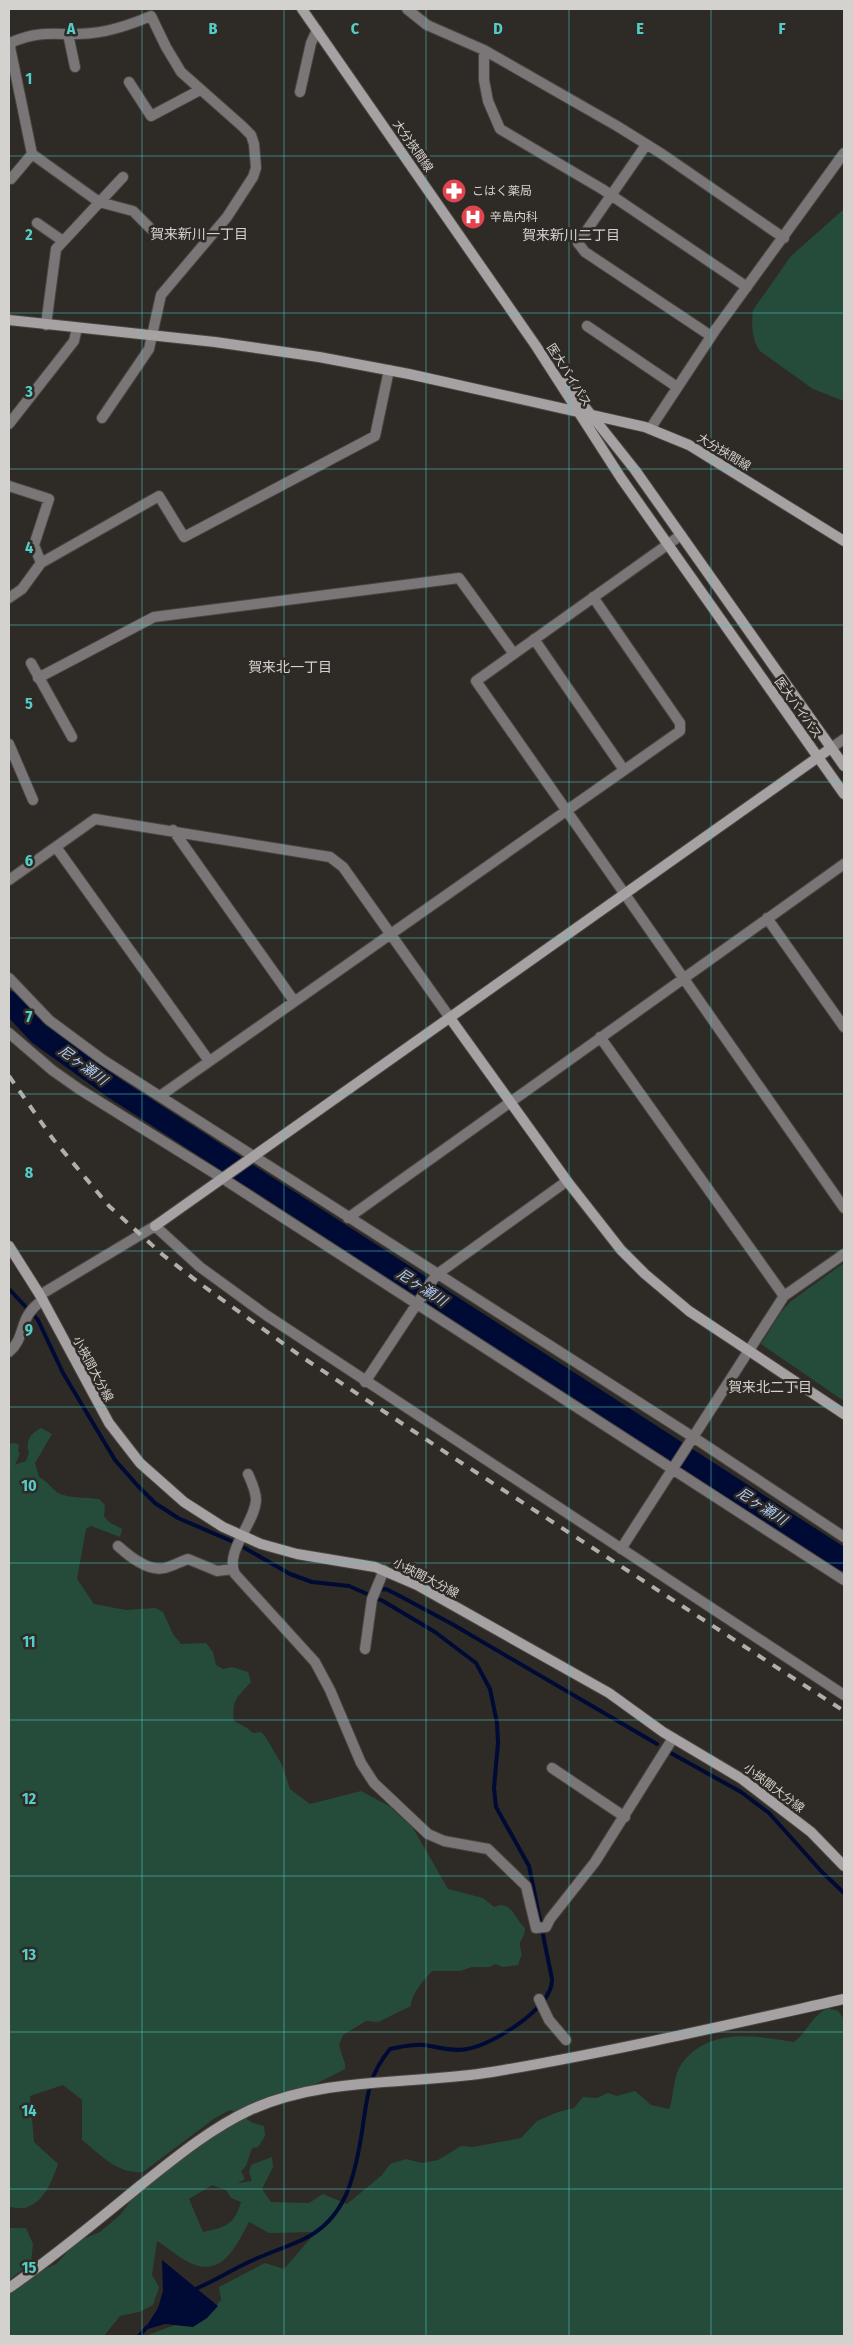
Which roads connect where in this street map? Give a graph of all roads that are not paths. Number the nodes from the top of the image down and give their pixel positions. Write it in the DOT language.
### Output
graph roads {
  1 [pos="302,9"];
  2 [pos="407,9"];
  3 [pos="317,30"];
  4 [pos="68,34"];
  5 [pos="484,50"];
  6 [pos="75,67"];
  7 [pos="129,82"];
  8 [pos="200,90"];
  9 [pos="300,92"];
  10 [pos="646,145"];
  11 [pos="844,153"];
  12 [pos="32,154"];
  13 [pos="123,177"];
  14 [pos="10,179"];
  15 [pos="611,196"];
  16 [pos="99,202"];
  17 [pos="37,223"];
  18 [pos="151,229"];
  19 [pos="784,238"];
  20 [pos="63,241"];
  21 [pos="747,287"];
  22 [pos="9,320"];
  23 [pos="46,325"];
  24 [pos="587,326"];
  25 [pos="77,328"];
  26 [pos="153,336"];
  27 [pos="711,336"];
  28 [pos="536,346"];
  29 [pos="388,370"];
  30 [pos="677,387"];
  31 [pos="578,412"];
  32 [pos="593,416"];
  33 [pos="102,418"];
  34 [pos="9,424"];
  35 [pos="650,429"];
  36 [pos="9,486"];
  37 [pos="681,535"];
  38 [pos="844,541"];
  39 [pos="668,544"];
  40 [pos="41,563"];
  41 [pos="593,597"];
  42 [pos="9,598"];
  43 [pos="534,639"];
  44 [pos="514,654"];
  45 [pos="31,663"];
  46 [pos="38,678"];
  47 [pos="72,737"];
  48 [pos="844,738"];
  49 [pos="9,744"];
  50 [pos="831,748"];
  51 [pos="818,757"];
  52 [pos="844,766"];
  53 [pos="624,770"];
  54 [pos="844,794"];
  55 [pos="33,800"];
  56 [pos="566,810"];
  57 [pos="173,830"];
  58 [pos="56,847"];
  59 [pos="844,864"];
  60 [pos="9,880"];
  61 [pos="625,894"];
  62 [pos="767,918"];
  63 [pos="391,933"];
  64 [pos="9,978"];
  65 [pos="683,978"];
  66 [pos="294,1001"];
  67 [pos="450,1018"];
  68 [pos="844,1027"];
  69 [pos="9,1033"];
  70 [pos="600,1037"];
  71 [pos="209,1062"];
  72 [pos="160,1096"];
  73 [pos="509,1102"];
  74 [pos="252,1158"];
  75 [pos="226,1175"];
  76 [pos="567,1181"];
  77 [pos="844,1208"];
  78 [pos="348,1218"];
  79 [pos="155,1226"];
  80 [pos="9,1246"];
  81 [pos="844,1254"];
  82 [pos="436,1275"];
  83 [pos="784,1296"];
  84 [pos="42,1298"];
  85 [pos="418,1303"];
  86 [pos="748,1351"];
  87 [pos="9,1352"];
  88 [pos="365,1382"];
  89 [pos="844,1414"];
  90 [pos="693,1437"];
  91 [pos="672,1469"];
  92 [pos="248,1474"];
  93 [pos="844,1537"];
  94 [pos="239,1543"];
  95 [pos="118,1546"];
  96 [pos="621,1548"];
  97 [pos="232,1569"];
  98 [pos="384,1570"];
  99 [pos="844,1580"];
  100 [pos="365,1649"];
  101 [pos="844,1694"];
  102 [pos="673,1738"];
  103 [pos="552,1768"];
  104 [pos="625,1817"];
  105 [pos="844,1866"];
  106 [pos="539,1999"];
  107 [pos="844,1999"];
  108 [pos="566,2040"];
  109 [pos="9,2288"];
  1 -- 3 [label="street, 大分挾間線"];
  2 -- 5 [label="street"];
  3 -- 9 [label="street"];
  3 -- 28 [label="street, 大分挾間線"];
  4 -- 6 [label="street"];
  4 -- 8 [label="street"];
  4 -- 12 [label="street"];
  5 -- 10 [label="street"];
  5 -- 15 [label="street"];
  7 -- 8 [label="street"];
  8 -- 26 [label="street"];
  10 -- 15 [label="street"];
  10 -- 19 [label="street"];
  11 -- 19 [label="street"];
  12 -- 14 [label="street"];
  12 -- 16 [label="street"];
  13 -- 16 [label="street"];
  15 -- 21 [label="street"];
  15 -- 27 [label="street"];
  16 -- 18 [label="street"];
  16 -- 20 [label="street"];
  17 -- 20 [label="street"];
  19 -- 21 [label="street"];
  20 -- 23 [label="street"];
  21 -- 27 [label="street"];
  22 -- 23 [label="street, 大分挾間線"];
  23 -- 25 [label="street, 大分挾間線"];
  24 -- 30 [label="street"];
  25 -- 26 [label="street, 大分挾間線"];
  25 -- 34 [label="street"];
  26 -- 29 [label="street, 大分挾間線"];
  26 -- 33 [label="street"];
  27 -- 30 [label="street"];
  28 -- 31 [label="street, 医大バイパス"];
  28 -- 32 [label="street, 医大バイパス"];
  29 -- 31 [label="street, 大分挾間線"];
  29 -- 40 [label="street"];
  30 -- 35 [label="street"];
  31 -- 32 [label="street, 大分挾間線"];
  31 -- 39 [label="street, 医大バイパス"];
  32 -- 35 [label="street, 大分挾間線"];
  32 -- 37 [label="street, 医大バイパス"];
  35 -- 38 [label="street, 大分挾間線"];
  36 -- 40 [label="street"];
  37 -- 39 [label="street"];
  37 -- 50 [label="street, 医大バイパス"];
  39 -- 41 [label="street"];
  39 -- 51 [label="street, 医大バイパス"];
  40 -- 42 [label="street"];
  41 -- 43 [label="street"];
  41 -- 53 [label="street"];
  43 -- 44 [label="street"];
  43 -- 53 [label="street"];
  44 -- 46 [label="street"];
  44 -- 56 [label="street"];
  45 -- 46 [label="street"];
  46 -- 47 [label="street"];
  48 -- 50 [label="street"];
  49 -- 55 [label="street"];
  50 -- 51 [label="street"];
  50 -- 52 [label="street, 医大バイパス"];
  51 -- 54 [label="street, 医大バイパス"];
  51 -- 61 [label="street"];
  53 -- 56 [label="street"];
  56 -- 61 [label="street"];
  56 -- 63 [label="street"];
  57 -- 58 [label="street"];
  57 -- 63 [label="street"];
  57 -- 66 [label="street"];
  58 -- 60 [label="street"];
  58 -- 71 [label="street"];
  59 -- 62 [label="street"];
  61 -- 65 [label="street"];
  61 -- 67 [label="street"];
  62 -- 65 [label="street"];
  62 -- 68 [label="street"];
  63 -- 66 [label="street"];
  63 -- 67 [label="street"];
  64 -- 72 [label="street"];
  65 -- 70 [label="street"];
  65 -- 77 [label="street"];
  66 -- 71 [label="street"];
  67 -- 73 [label="street"];
  67 -- 74 [label="street"];
  69 -- 75 [label="street"];
  70 -- 73 [label="street"];
  70 -- 83 [label="street"];
  71 -- 72 [label="street"];
  72 -- 74 [label="street"];
  73 -- 76 [label="street"];
  73 -- 78 [label="street"];
  74 -- 75 [label="street"];
  74 -- 78 [label="street"];
  75 -- 79 [label="street"];
  75 -- 85 [label="street"];
  76 -- 82 [label="street"];
  76 -- 86 [label="street"];
  78 -- 82 [label="street"];
  79 -- 84 [label="street"];
  79 -- 88 [label="street"];
  80 -- 84 [label="street, 小挾間大分線"];
  81 -- 83 [label="street"];
  82 -- 85 [label="street"];
  82 -- 90 [label="street"];
  83 -- 86 [label="street"];
  84 -- 87 [label="street"];
  84 -- 94 [label="street, 小挾間大分線"];
  85 -- 88 [label="street"];
  85 -- 91 [label="street"];
  86 -- 89 [label="street"];
  86 -- 90 [label="street"];
  88 -- 96 [label="street"];
  90 -- 91 [label="street"];
  90 -- 93 [label="street"];
  91 -- 96 [label="street"];
  91 -- 99 [label="street"];
  92 -- 94 [label="street"];
  94 -- 97 [label="street"];
  94 -- 98 [label="street, 小挾間大分線"];
  95 -- 97 [label="street"];
  96 -- 101 [label="street"];
  97 -- 104 [label="street"];
  98 -- 100 [label="street"];
  98 -- 102 [label="street, 小挾間大分線"];
  102 -- 104 [label="street"];
  102 -- 105 [label="street, 小挾間大分線"];
  103 -- 104 [label="street"];
  106 -- 108 [label="street"];
  107 -- 109 [label="street"];
}
